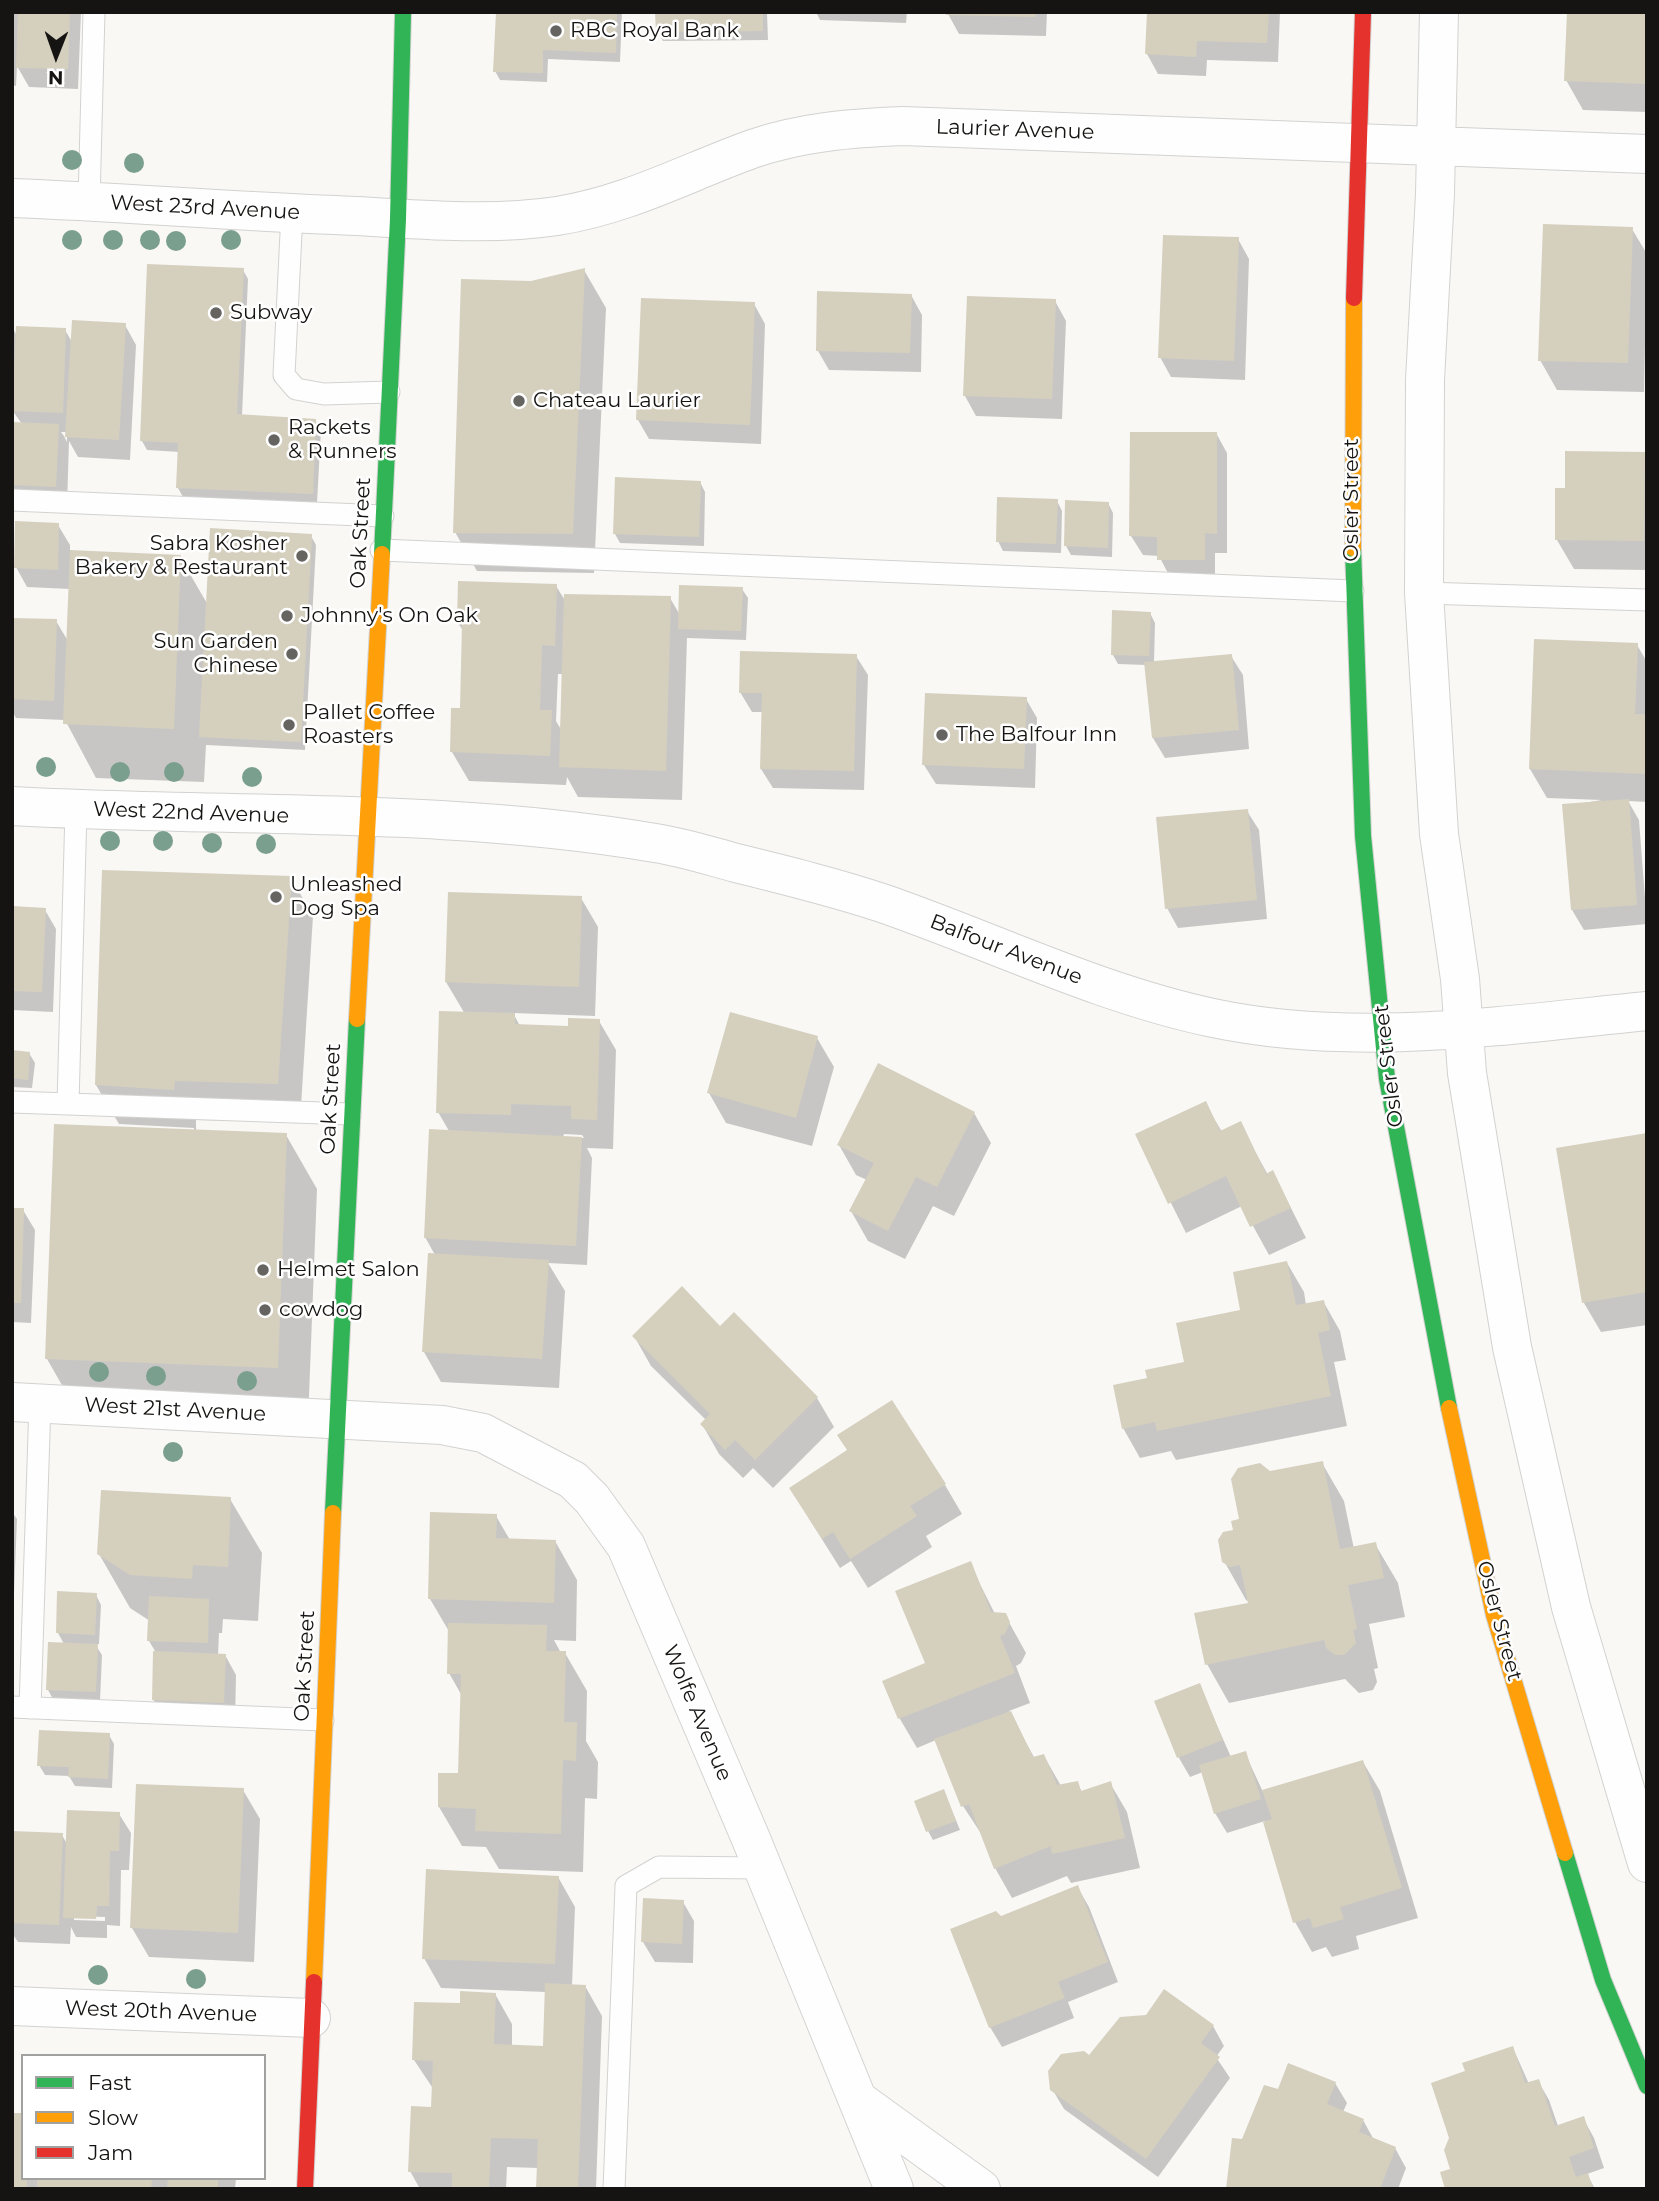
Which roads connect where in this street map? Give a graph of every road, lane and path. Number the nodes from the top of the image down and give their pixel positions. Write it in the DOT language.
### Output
graph roads {
  1 [pos="94,12"];
  2 [pos="403,12"];
  3 [pos="1363,12"];
  4 [pos="1439,12"];
  5 [pos="1359,143"];
  6 [pos="1436,145"];
  7 [pos="1647,154"];
  8 [pos="12,198"];
  9 [pos="89,201"];
  10 [pos="292,213"];
  11 [pos="398,219"];
  12 [pos="389,393"];
  13 [pos="12,500"];
  14 [pos="383,516"];
  15 [pos="381,550"];
  16 [pos="1353,591"];
  17 [pos="1424,593"];
  18 [pos="1647,600"];
  19 [pos="12,806"];
  20 [pos="76,810"];
  21 [pos="369,819"];
  22 [pos="1647,1011"];
  23 [pos="1464,1027"];
  24 [pos="1383,1031"];
  25 [pos="12,1102"];
  26 [pos="68,1104"];
  27 [pos="350,1114"];
  28 [pos="26,1403"];
  29 [pos="337,1419"];
  30 [pos="21,1708"];
  31 [pos="323,1720"];
  32 [pos="1647,1863"];
  33 [pos="763,1868"];
  34 [pos="12,2006"];
  35 [pos="310,2018"];
  36 [pos="1647,2086"];
  37 [pos="858,2099"];
  38 [pos="305,2189"];
  39 [pos="614,2189"];
  40 [pos="894,2189"];
  41 [pos="981,2189"];
  1 -- 9 [label="lane"];
  2 -- 11 [label="main road, Oak Street"];
  3 -- 5 [label="main road, Osler Street"];
  4 -- 6 [label="street"];
  5 -- 6 [label="street, Laurier Avenue"];
  5 -- 11 [label="street, Laurier Avenue"];
  5 -- 16 [label="main road, Osler Street"];
  6 -- 7 [label="street, Laurier Avenue"];
  6 -- 17 [label="street"];
  8 -- 9 [label="street, West 23rd Avenue"];
  9 -- 10 [label="street, West 23rd Avenue"];
  10 -- 11 [label="street, West 23rd Avenue"];
  10 -- 12 [label="lane"];
  11 -- 12 [label="main road, Oak Street"];
  12 -- 14 [label="main road, Oak Street"];
  13 -- 14 [label="lane"];
  14 -- 15 [label="main road, Oak Street"];
  15 -- 16 [label="lane"];
  15 -- 21 [label="main road, Oak Street"];
  16 -- 24 [label="main road, Osler Street"];
  17 -- 18 [label="lane"];
  17 -- 23 [label="street"];
  19 -- 20 [label="street, West 22nd Avenue"];
  20 -- 21 [label="street, West 22nd Avenue"];
  20 -- 26 [label="lane"];
  21 -- 24 [label="street, Balfour Avenue"];
  21 -- 27 [label="main road, Oak Street"];
  22 -- 23 [label="street, Balfour Avenue"];
  23 -- 24 [label="street, Balfour Avenue"];
  23 -- 32 [label="street"];
  24 -- 36 [label="main road, Osler Street"];
  25 -- 26 [label="lane"];
  26 -- 27 [label="lane"];
  27 -- 29 [label="main road, Oak Street"];
  28 -- 29 [label="street, West 21st Avenue"];
  28 -- 30 [label="lane"];
  29 -- 31 [label="main road, Oak Street"];
  29 -- 33 [label="street, Wolfe Avenue"];
  30 -- 31 [label="lane"];
  31 -- 35 [label="main road, Oak Street"];
  33 -- 37 [label="street, Wolfe Avenue"];
  33 -- 39 [label="lane"];
  34 -- 35 [label="street, West 20th Avenue"];
  35 -- 38 [label="main road, Oak Street"];
  37 -- 40 [label="street, Wolfe Avenue"];
  37 -- 41 [label="street"];
}
